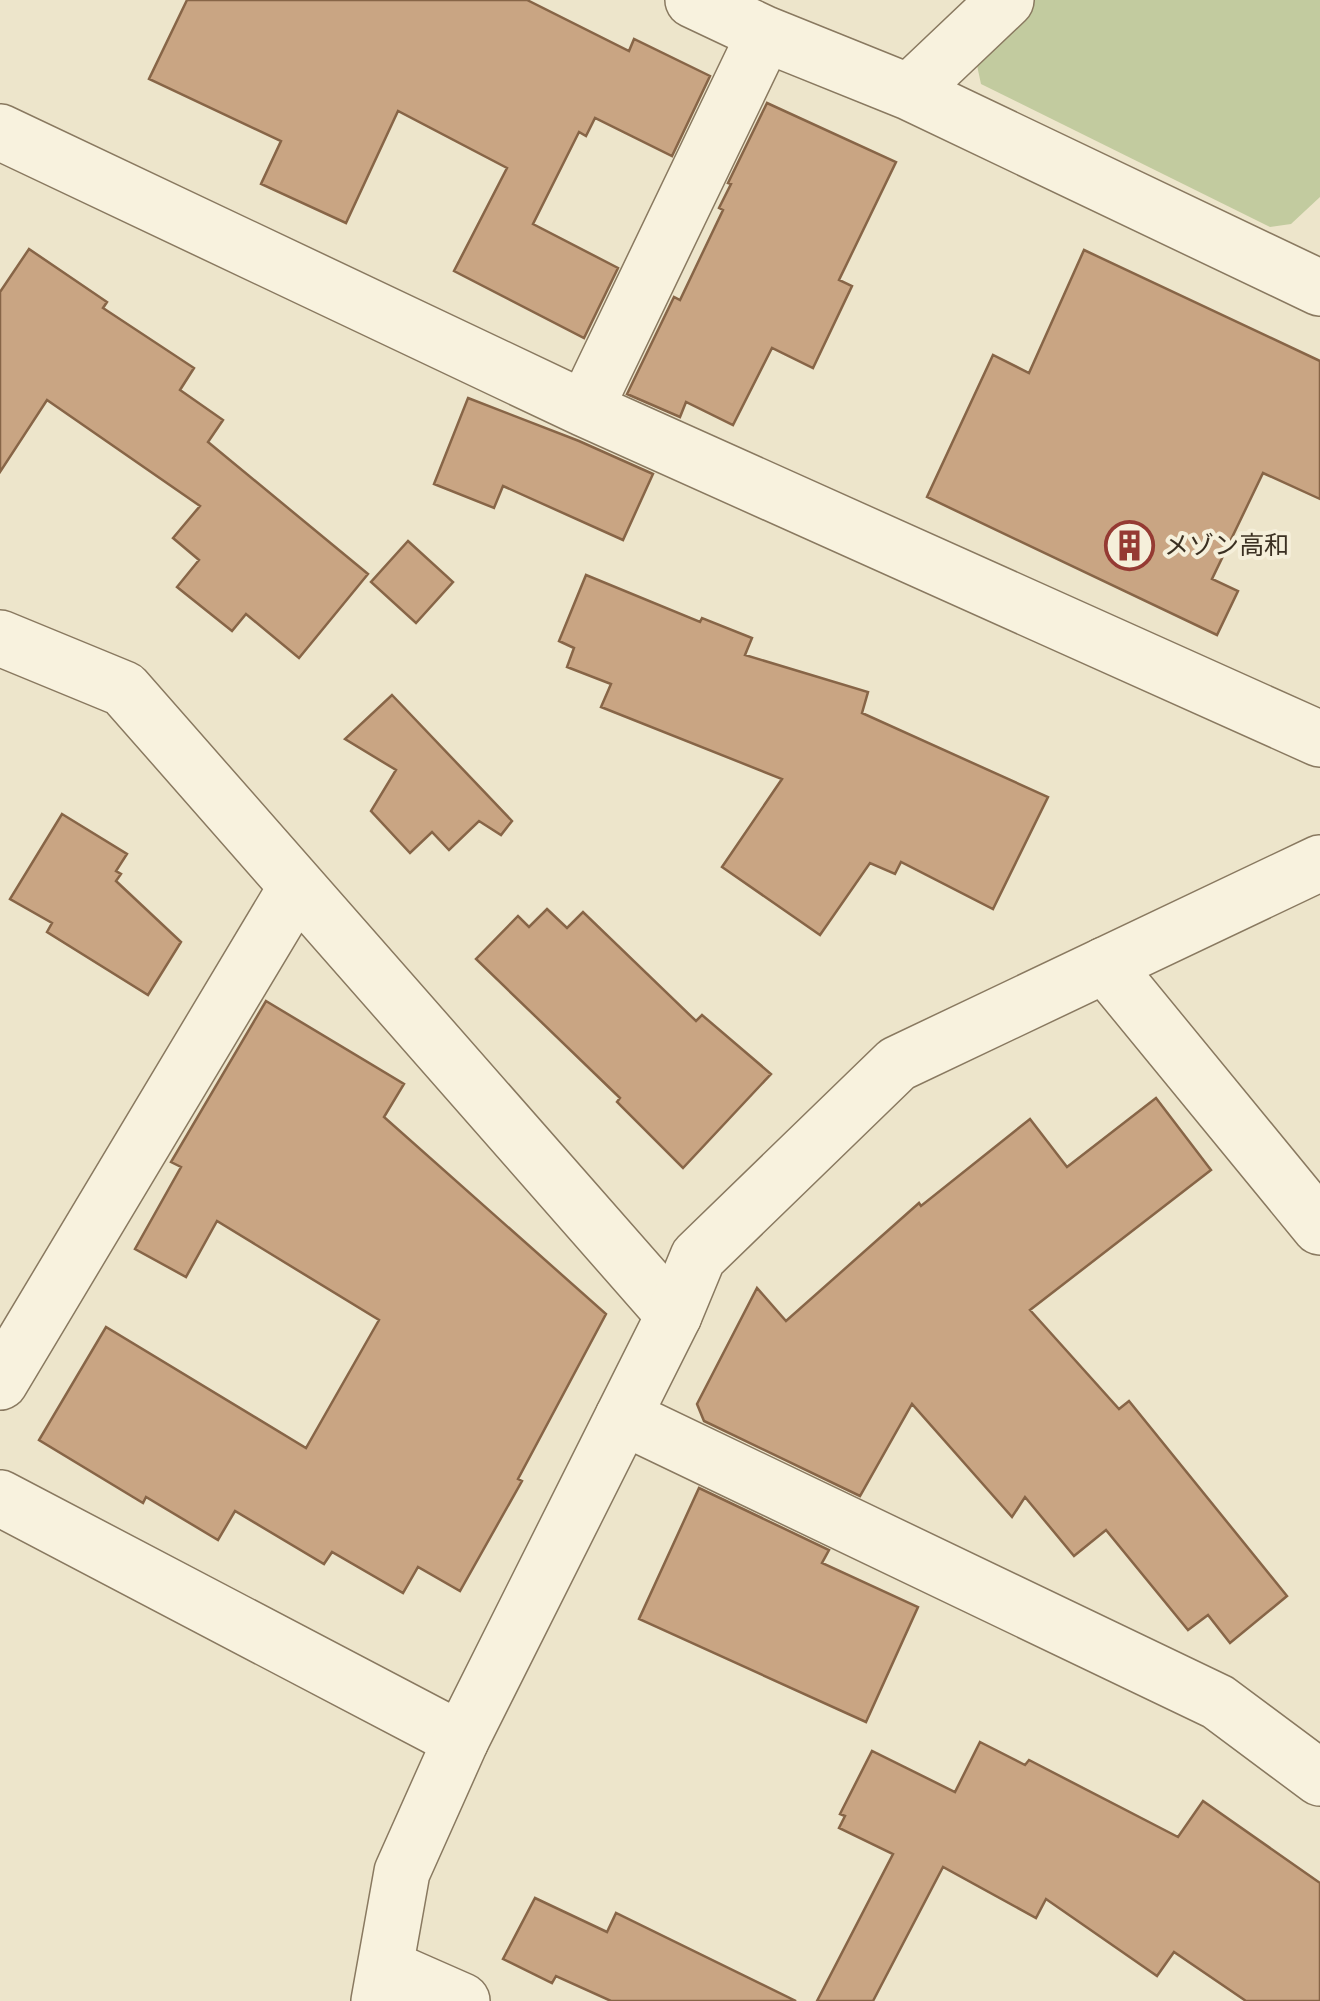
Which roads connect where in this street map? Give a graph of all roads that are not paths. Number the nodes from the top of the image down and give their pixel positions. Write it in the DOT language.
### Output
graph roads {
  1 [pos="693,0"];
  2 [pos="1006,0"];
  3 [pos="764,34"];
  4 [pos="908,92"];
  5 [pos="0,132"];
  6 [pos="1313,276"];
  7 [pos="585,409"];
  8 [pos="0,638"];
  9 [pos="1320,739"];
  10 [pos="1320,863"];
  11 [pos="296,888"];
  12 [pos="1105,965"];
  13 [pos="1320,1227"];
  14 [pos="674,1316"];
  15 [pos="0,1382"];
  16 [pos="623,1417"];
  17 [pos="0,1498"];
  18 [pos="462,1740"];
  19 [pos="1320,1778"];
  20 [pos="383,1984"];
  21 [pos="462,2001"];
  1 -- 3 [label="street"];
  2 -- 4 [label="street"];
  3 -- 4 [label="street"];
  3 -- 7 [label="street"];
  4 -- 6 [label="street"];
  5 -- 7 [label="street"];
  7 -- 9 [label="street"];
  8 -- 11 [label="street"];
  10 -- 12 [label="street"];
  11 -- 14 [label="street"];
  11 -- 15 [label="street"];
  12 -- 13 [label="street"];
  12 -- 14 [label="street"];
  14 -- 16 [label="street"];
  16 -- 18 [label="street"];
  16 -- 19 [label="street"];
  17 -- 18 [label="street"];
  18 -- 20 [label="street"];
  20 -- 21 [label="street"];
}
